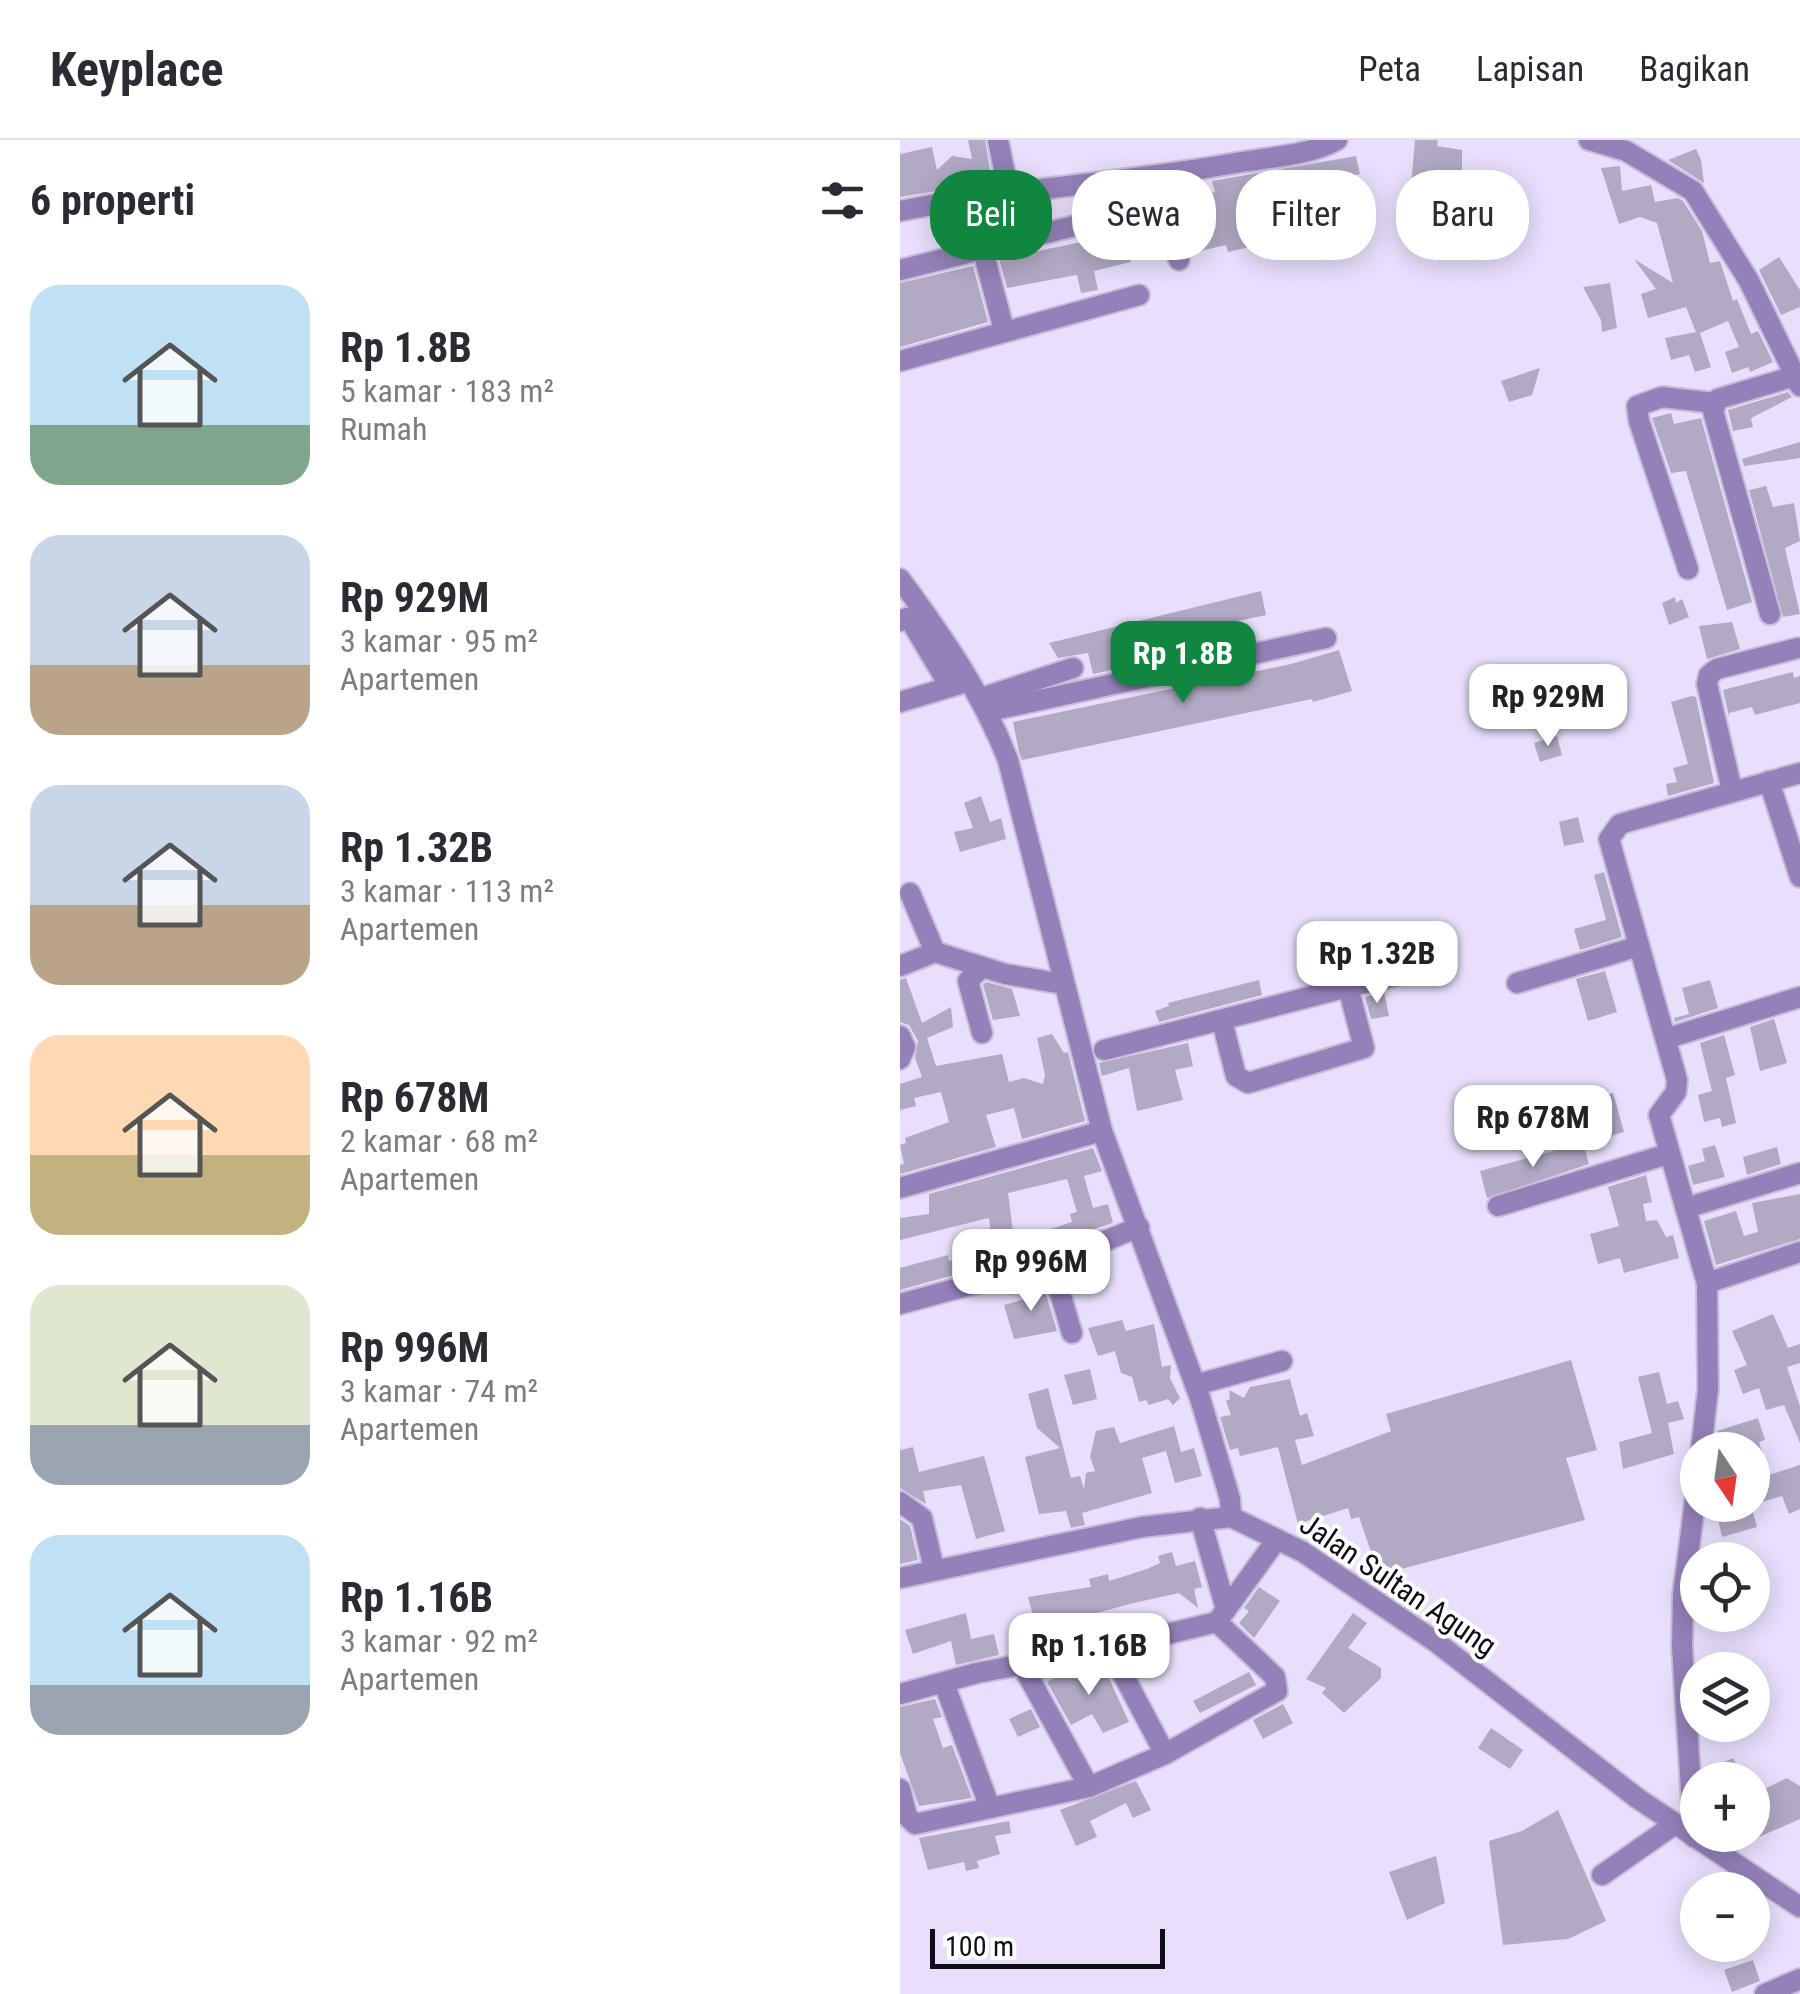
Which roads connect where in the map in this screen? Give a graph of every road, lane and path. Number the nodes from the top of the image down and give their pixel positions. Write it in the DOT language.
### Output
graph roads {
  1 [pos="998,140"];
  2 [pos="1338,140"];
  3 [pos="1590,140"];
  4 [pos="1646,140"];
  5 [pos="1626,152"];
  6 [pos="1004,170"];
  7 [pos="1193,170"];
  8 [pos="930,206"];
  9 [pos="900,211"];
  10 [pos="946,260"];
  11 [pos="985,260"];
  12 [pos="900,270"];
  13 [pos="1139,295"];
  14 [pos="1004,330"];
  15 [pos="900,361"];
  16 [pos="1798,381"];
  17 [pos="1714,403"];
  18 [pos="1688,569"];
  19 [pos="900,580"];
  20 [pos="1770,614"];
  21 [pos="900,621"];
  22 [pos="1326,638"];
  23 [pos="1799,649"];
  24 [pos="1073,668"];
  25 [pos="950,688"];
  26 [pos="981,697"];
  27 [pos="900,702"];
  28 [pos="1800,773"];
  29 [pos="1769,781"];
  30 [pos="1732,790"];
  31 [pos="1800,877"];
  32 [pos="910,894"];
  33 [pos="1639,946"];
  34 [pos="935,952"];
  35 [pos="1446,963"];
  36 [pos="900,966"];
  37 [pos="982,967"];
  38 [pos="1517,983"];
  39 [pos="1063,984"];
  40 [pos="1348,988"];
  41 [pos="1800,997"];
  42 [pos="1222,1021"];
  43 [pos="982,1033"];
  44 [pos="900,1036"];
  45 [pos="1668,1038"];
  46 [pos="1093,1052"];
  47 [pos="900,1058"];
  48 [pos="1102,1131"];
  49 [pos="1668,1154"];
  50 [pos="1800,1173"];
  51 [pos="900,1188"];
  52 [pos="1498,1206"];
  53 [pos="1686,1208"];
  54 [pos="1138,1227"];
  55 [pos="1800,1252"];
  56 [pos="1050,1264"];
  57 [pos="1707,1283"];
  58 [pos="900,1304"];
  59 [pos="1072,1333"];
  60 [pos="1282,1362"];
  61 [pos="1194,1385"];
  62 [pos="1702,1432"];
  63 [pos="900,1502"];
  64 [pos="1231,1517"];
  65 [pos="1200,1518"];
  66 [pos="1692,1522"];
  67 [pos="1277,1539"];
  68 [pos="934,1569"];
  69 [pos="900,1578"];
  70 [pos="1221,1616"];
  71 [pos="1109,1648"];
  72 [pos="1021,1663"];
  73 [pos="944,1683"];
  74 [pos="900,1694"];
  75 [pos="1165,1754"];
  76 [pos="1689,1762"];
  77 [pos="1088,1787"];
  78 [pos="900,1788"];
  79 [pos="990,1808"];
  80 [pos="1675,1824"];
  81 [pos="1680,1827"];
  82 [pos="1718,1852"];
  83 [pos="1602,1876"];
  84 [pos="1800,1906"];
  85 [pos="1800,1979"];
  86 [pos="1766,1994"];
  1 -- 6 [label="street"];
  2 -- 7 [label="street"];
  3 -- 5 [label="street"];
  4 -- 5 [label="street"];
  5 -- 16 [label="street"];
  8 -- 9 [label="street"];
  10 -- 12 [label="street"];
  11 -- 14 [label="street"];
  13 -- 14 [label="street"];
  14 -- 15 [label="street"];
  16 -- 17 [label="street"];
  17 -- 18 [label="street"];
  17 -- 20 [label="street"];
  19 -- 26 [label="street"];
  21 -- 25 [label="street"];
  22 -- 26 [label="street"];
  23 -- 30 [label="street"];
  24 -- 26 [label="street"];
  25 -- 26 [label="street"];
  25 -- 27 [label="street"];
  26 -- 39 [label="street"];
  28 -- 29 [label="street"];
  29 -- 30 [label="street"];
  29 -- 31 [label="street"];
  30 -- 33 [label="street"];
  32 -- 34 [label="street"];
  33 -- 38 [label="street"];
  33 -- 45 [label="street"];
  34 -- 36 [label="street"];
  34 -- 37 [label="street"];
  35 -- 40 [label="street"];
  37 -- 39 [label="street"];
  37 -- 43 [label="street"];
  39 -- 46 [label="street"];
  40 -- 42 [label="street"];
  40 -- 42 [label="street"];
  41 -- 45 [label="street"];
  42 -- 46 [label="street"];
  44 -- 47 [label="street"];
  45 -- 49 [label="street"];
  46 -- 48 [label="street"];
  48 -- 51 [label="street"];
  48 -- 54 [label="street"];
  49 -- 52 [label="street"];
  49 -- 53 [label="street"];
  50 -- 53 [label="street"];
  53 -- 57 [label="street"];
  54 -- 56 [label="street"];
  54 -- 61 [label="street"];
  55 -- 57 [label="street"];
  56 -- 58 [label="street"];
  56 -- 59 [label="street"];
  57 -- 62 [label="street"];
  60 -- 61 [label="street"];
  61 -- 64 [label="street"];
  63 -- 68 [label="street"];
  64 -- 65 [label="street, Jalan Sultan Agung"];
  64 -- 67 [label="street, Jalan Sultan Agung"];
  65 -- 68 [label="street, Jalan Sultan Agung"];
  65 -- 70 [label="street"];
  66 -- 76 [label="street"];
  67 -- 70 [label="street"];
  67 -- 80 [label="street, Jalan Sultan Agung"];
  68 -- 69 [label="street, Jalan Sultan Agung"];
  70 -- 71 [label="street"];
  70 -- 75 [label="street"];
  71 -- 72 [label="street"];
  71 -- 75 [label="street"];
  72 -- 73 [label="street"];
  72 -- 77 [label="street"];
  73 -- 74 [label="street"];
  73 -- 79 [label="street"];
  75 -- 77 [label="street"];
  77 -- 79 [label="street"];
  78 -- 79 [label="street"];
  80 -- 81 [label="street, Jalan Sultan Agung"];
  80 -- 83 [label="street"];
  82 -- 84 [label="street, Jalan Sultan Agung"];
  85 -- 86 [label="street"];
}
